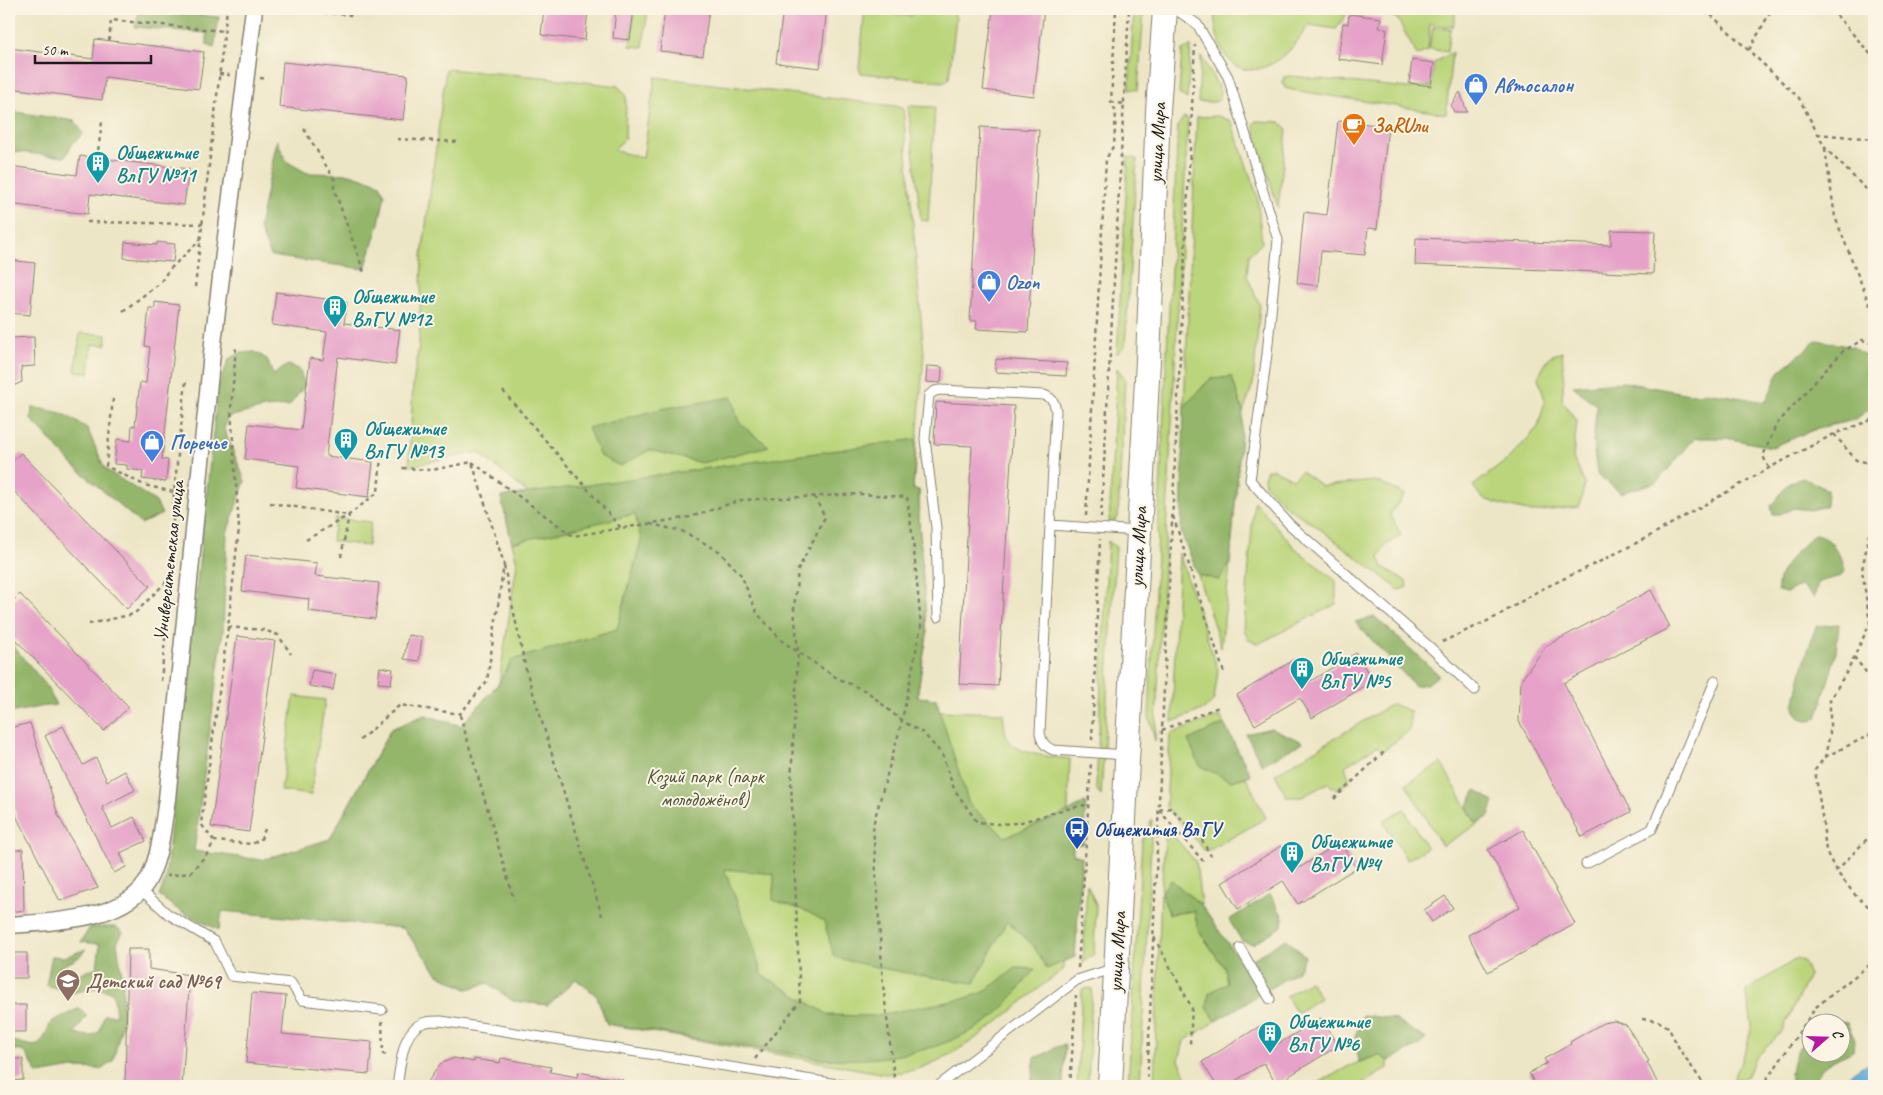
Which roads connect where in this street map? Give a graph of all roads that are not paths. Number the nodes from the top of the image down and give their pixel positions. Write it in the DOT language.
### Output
graph roads {
  1 [pos="254,9"];
  2 [pos="1165,9"];
  3 [pos="1175,9"];
  4 [pos="1050,525"];
  5 [pos="1139,531"];
  6 [pos="938,617"];
  7 [pos="1715,680"];
  8 [pos="1475,690"];
  9 [pos="1127,755"];
  10 [pos="1586,864"];
  11 [pos="136,895"];
  12 [pos="9,925"];
  13 [pos="1240,948"];
  14 [pos="1116,968"];
  15 [pos="1270,999"];
  16 [pos="382,1010"];
  17 [pos="398,1086"];
  18 [pos="850,1086"];
  19 [pos="938,1086"];
  20 [pos="1110,1086"];
  1 -- 11 [label="street, Университетская улица"];
  2 -- 5 [label="main road, улица Мира"];
  3 -- 8 [label="lane"];
  4 -- 5 [label="lane"];
  4 -- 6 [label="lane"];
  4 -- 9 [label="lane"];
  5 -- 9 [label="main road, улица Мира"];
  7 -- 10 [label="lane"];
  9 -- 14 [label="main road, улица Мира"];
  11 -- 12 [label="street"];
  11 -- 16 [label="lane"];
  13 -- 15 [label="lane"];
  14 -- 19 [label="lane"];
  14 -- 20 [label="main road, улица Мира"];
  17 -- 18 [label="lane"];
}
